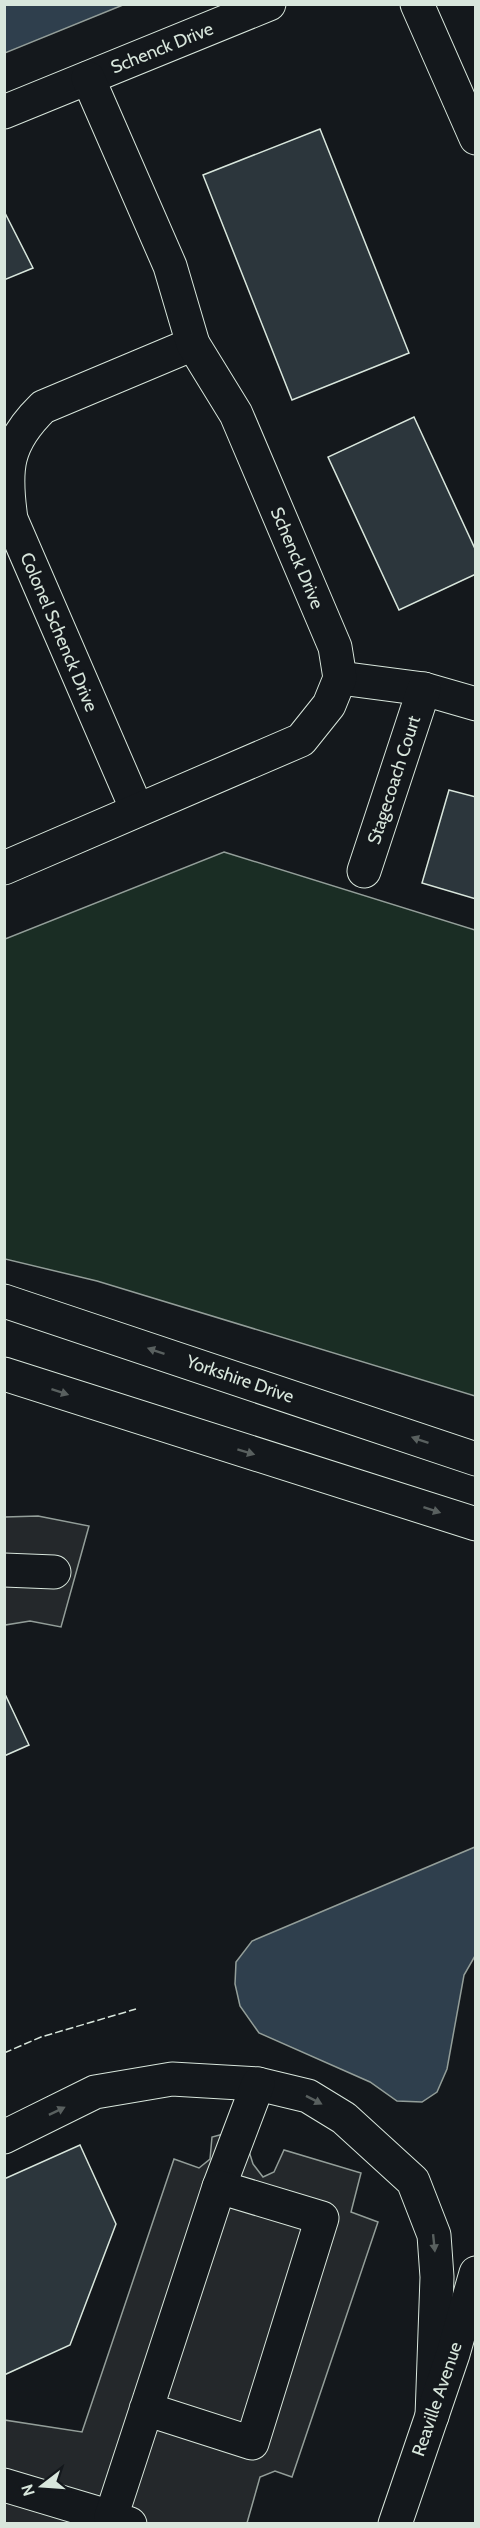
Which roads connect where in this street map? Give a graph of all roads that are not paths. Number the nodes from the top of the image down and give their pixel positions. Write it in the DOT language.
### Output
graph roads {
  1 [pos="269,4"];
  2 [pos="417,4"];
  3 [pos="88,78"];
  4 [pos="4,112"];
  5 [pos="476,138"];
  6 [pos="193,344"];
  7 [pos="340,678"];
  8 [pos="424,688"];
  9 [pos="476,704"];
  10 [pos="137,810"];
  11 [pos="4,868"];
  12 [pos="364,871"];
  13 [pos="4,1301"];
  14 [pos="4,1374"];
  15 [pos="476,1459"];
  16 [pos="476,1524"];
  17 [pos="4,1570"];
  18 [pos="54,1572"];
  19 [pos="258,2084"];
  20 [pos="4,2137"];
  21 [pos="219,2187"];
  22 [pos="476,2273"];
  23 [pos="146,2409"];
  24 [pos="432,2416"];
  25 [pos="4,2485"];
  26 [pos="117,2521"];
  27 [pos="395,2523"];
  1 -- 3 [label="street, Schenck Drive"];
  2 -- 5 [label="street"];
  3 -- 4 [label="street, Schenck Drive"];
  3 -- 6 [label="street, Schenck Drive"];
  6 -- 7 [label="street, Schenck Drive"];
  6 -- 10 [label="street, Colonel Schenck Drive"];
  7 -- 8 [label="street, Stagecoach Court"];
  7 -- 10 [label="street"];
  8 -- 9 [label="street, Stagecoach Court"];
  8 -- 12 [label="street, Stagecoach Court"];
  10 -- 11 [label="street"];
  15 -- 13 [label="street, Yorkshire Drive, one-way"];
  14 -- 16 [label="street, one-way"];
  17 -- 18 [label="street"];
  20 -- 19 [label="street, one-way"];
  19 -- 21 [label="street"];
  19 -- 24 [label="street, one-way"];
  21 -- 23 [label="street"];
  21 -- 23 [label="street"];
  22 -- 24 [label="street, Reaville Avenue"];
  23 -- 26 [label="street"];
  24 -- 27 [label="street, Reaville Avenue"];
  25 -- 26 [label="street"];
}
